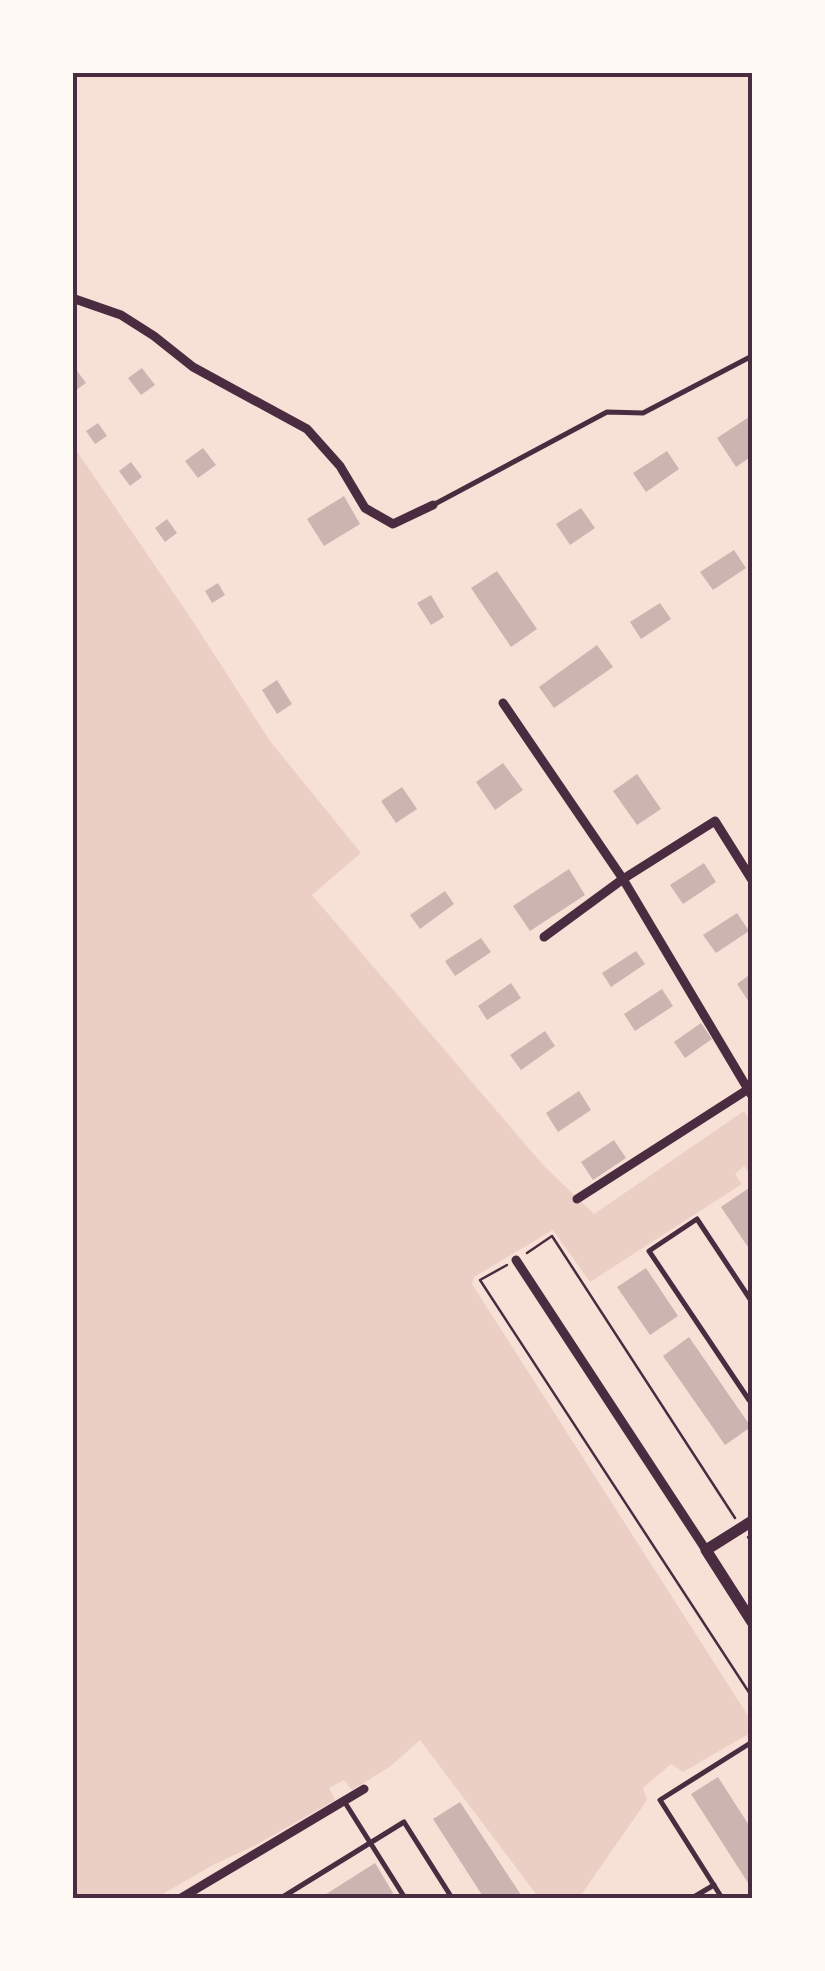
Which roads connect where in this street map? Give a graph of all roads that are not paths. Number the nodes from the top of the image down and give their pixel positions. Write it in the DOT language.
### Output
graph roads {
  1 [pos="72,298"];
  2 [pos="752,356"];
  3 [pos="433,504"];
  4 [pos="502,703"];
  5 [pos="623,878"];
  6 [pos="752,880"];
  7 [pos="544,936"];
  8 [pos="751,1090"];
  9 [pos="577,1198"];
  10 [pos="516,1260"];
  11 [pos="752,1302"];
  12 [pos="752,1397"];
  13 [pos="752,1521"];
  14 [pos="706,1550"];
  15 [pos="752,1622"];
  16 [pos="752,1742"];
  17 [pos="364,1789"];
  18 [pos="344,1801"];
  19 [pos="370,1842"];
  20 [pos="714,1885"];
  21 [pos="183,1898"];
  22 [pos="282,1898"];
  23 [pos="405,1898"];
  24 [pos="452,1898"];
  25 [pos="692,1898"];
  26 [pos="722,1898"];
  1 -- 3 [label="street"];
  2 -- 3 [label="lane"];
  4 -- 5 [label="street"];
  5 -- 6 [label="street"];
  5 -- 7 [label="street"];
  5 -- 8 [label="street"];
  8 -- 9 [label="street"];
  10 -- 14 [label="street"];
  11 -- 12 [label="lane"];
  13 -- 14 [label="street"];
  14 -- 15 [label="street"];
  16 -- 20 [label="lane"];
  17 -- 18 [label="street"];
  18 -- 19 [label="lane"];
  18 -- 21 [label="street"];
  19 -- 22 [label="lane"];
  19 -- 23 [label="lane"];
  19 -- 24 [label="lane"];
  20 -- 25 [label="lane"];
  20 -- 26 [label="lane"];
}
